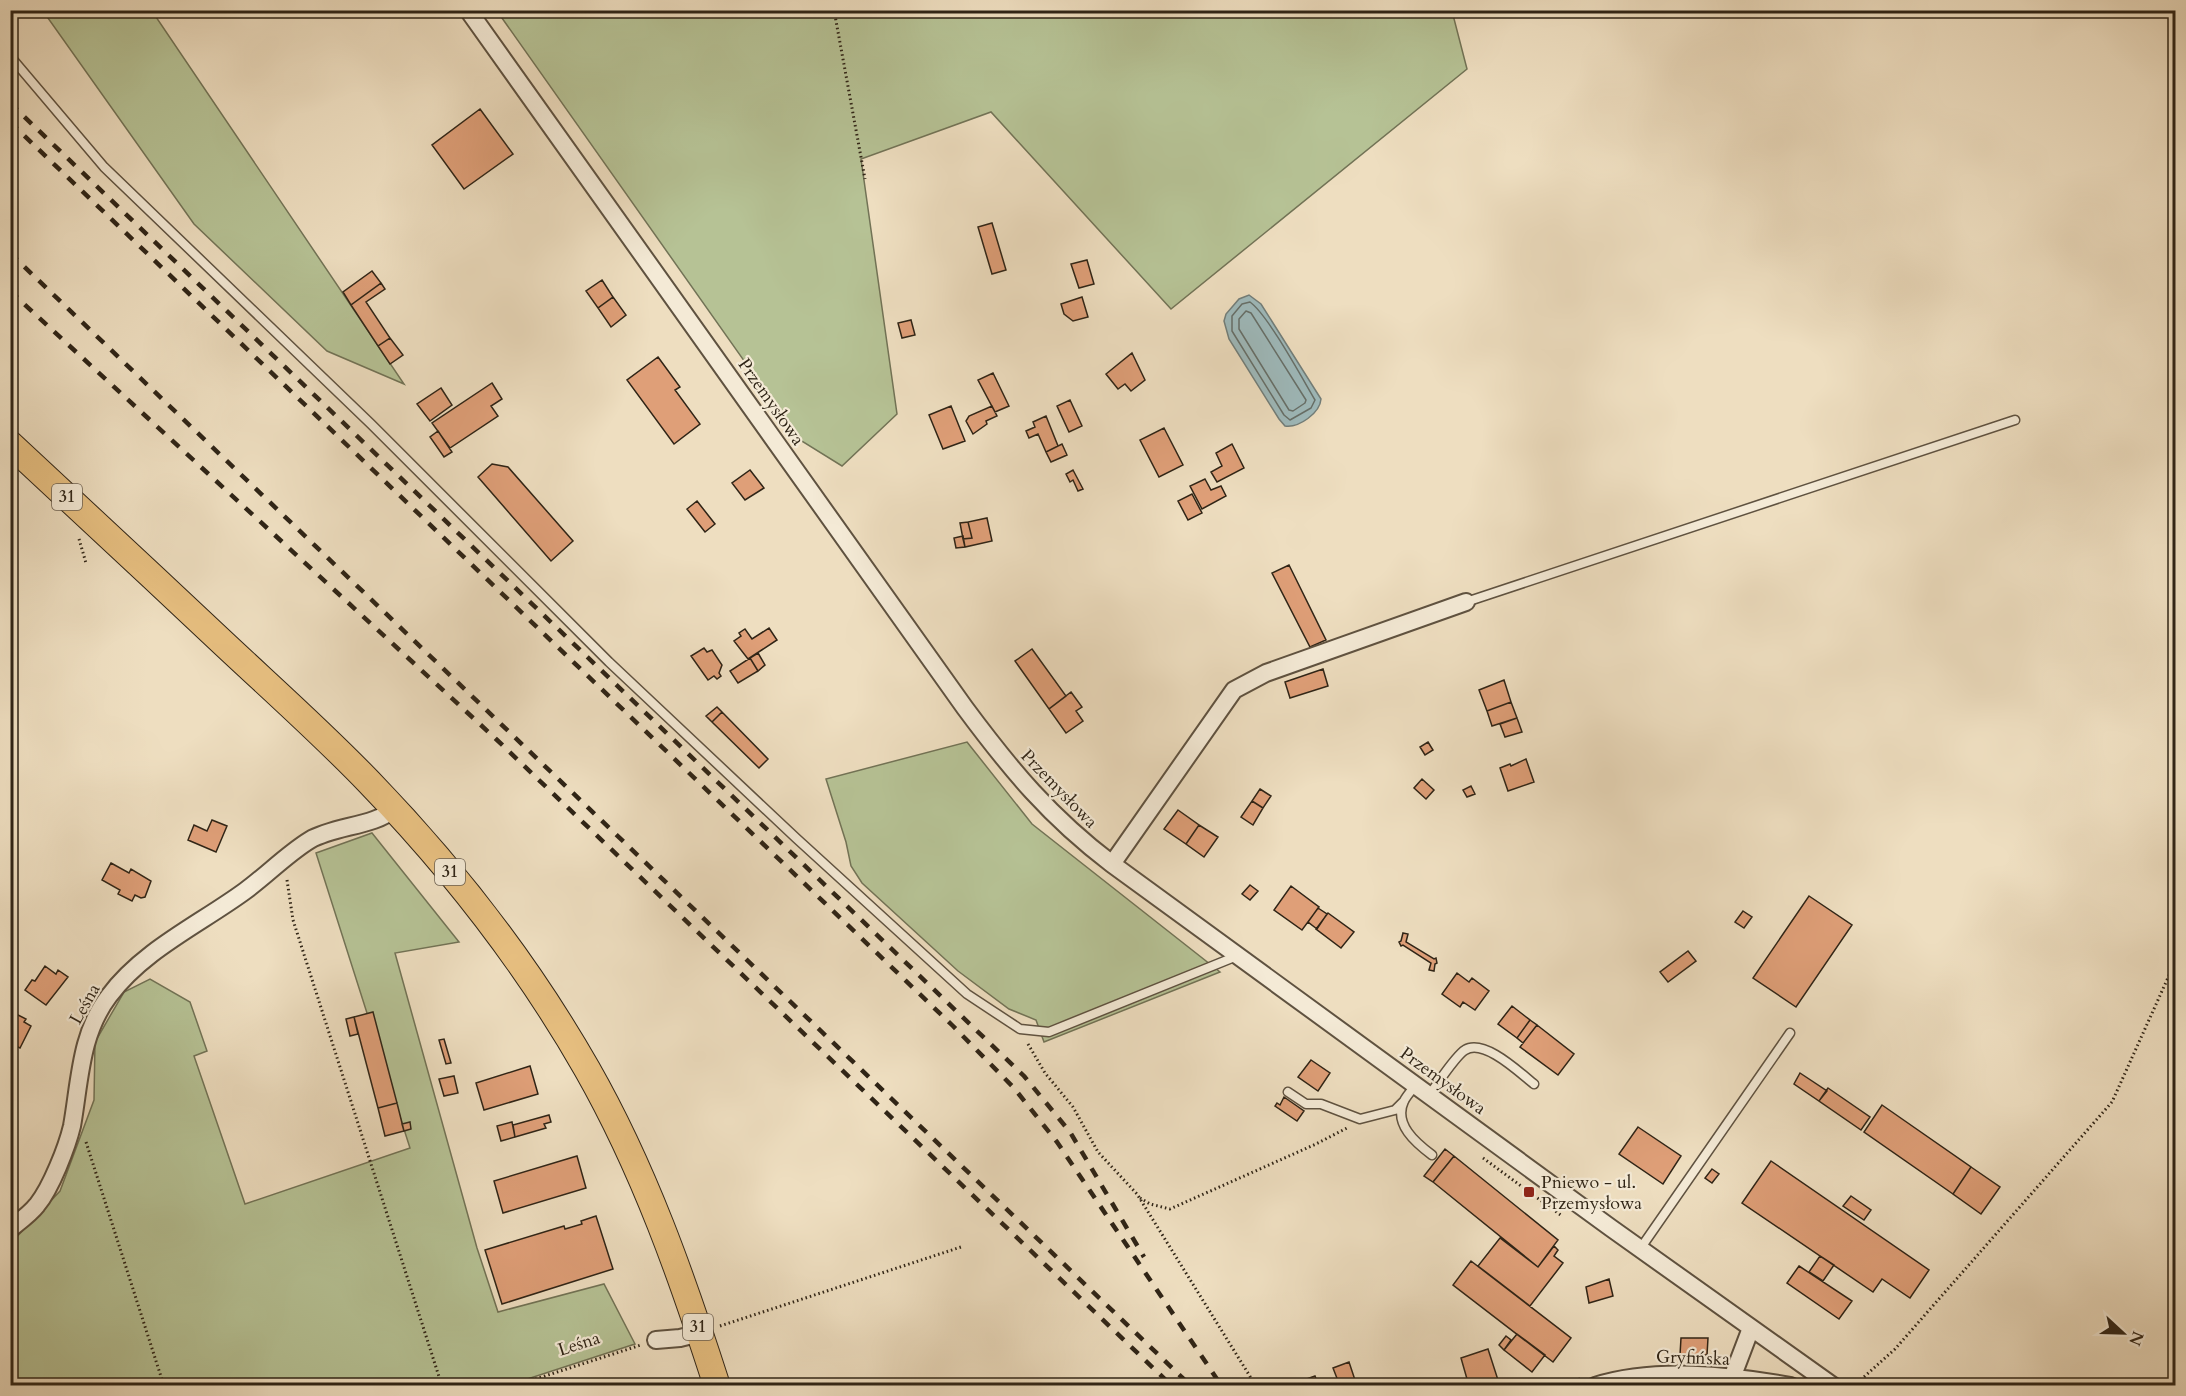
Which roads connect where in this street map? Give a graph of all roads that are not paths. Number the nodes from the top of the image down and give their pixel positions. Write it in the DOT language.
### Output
graph roads {
  1 [pos="468,10"];
  2 [pos="10,56"];
  3 [pos="2015,420"];
  4 [pos="10,444"];
  5 [pos="1466,602"];
  6 [pos="394,809"];
  7 [pos="1112,864"];
  8 [pos="1237,956"];
  9 [pos="1790,1033"];
  10 [pos="1534,1084"];
  11 [pos="1422,1090"];
  12 [pos="1288,1092"];
  13 [pos="1404,1101"];
  14 [pos="1432,1155"];
  15 [pos="10,1229"];
  16 [pos="1640,1249"];
  17 [pos="1751,1328"];
  18 [pos="700,1333"];
  19 [pos="656,1340"];
  20 [pos="1732,1378"];
  21 [pos="1592,1381"];
  22 [pos="1828,1384"];
  23 [pos="717,1386"];
  24 [pos="1791,1386"];
  1 -- 7 [label="street, Przemysłowa"];
  2 -- 8 [label="lane"];
  3 -- 5 [label="lane"];
  4 -- 6 [label="main road, 31"];
  5 -- 7 [label="street"];
  6 -- 15 [label="street, Leśna"];
  6 -- 18 [label="main road, 31"];
  7 -- 8 [label="street, Przemysłowa"];
  8 -- 11 [label="street, Przemysłowa"];
  9 -- 16 [label="lane"];
  10 -- 11 [label="lane"];
  11 -- 13 [label="lane"];
  11 -- 16 [label="street, Przemysłowa"];
  12 -- 13 [label="lane"];
  13 -- 14 [label="lane"];
  16 -- 17 [label="street, Przemysłowa"];
  17 -- 20 [label="street"];
  17 -- 22 [label="street, Przemysłowa"];
  18 -- 19 [label="street"];
  18 -- 23 [label="main road, 31"];
  20 -- 21 [label="street, Gryfińska"];
  20 -- 24 [label="street, Gryfińska"];
}
